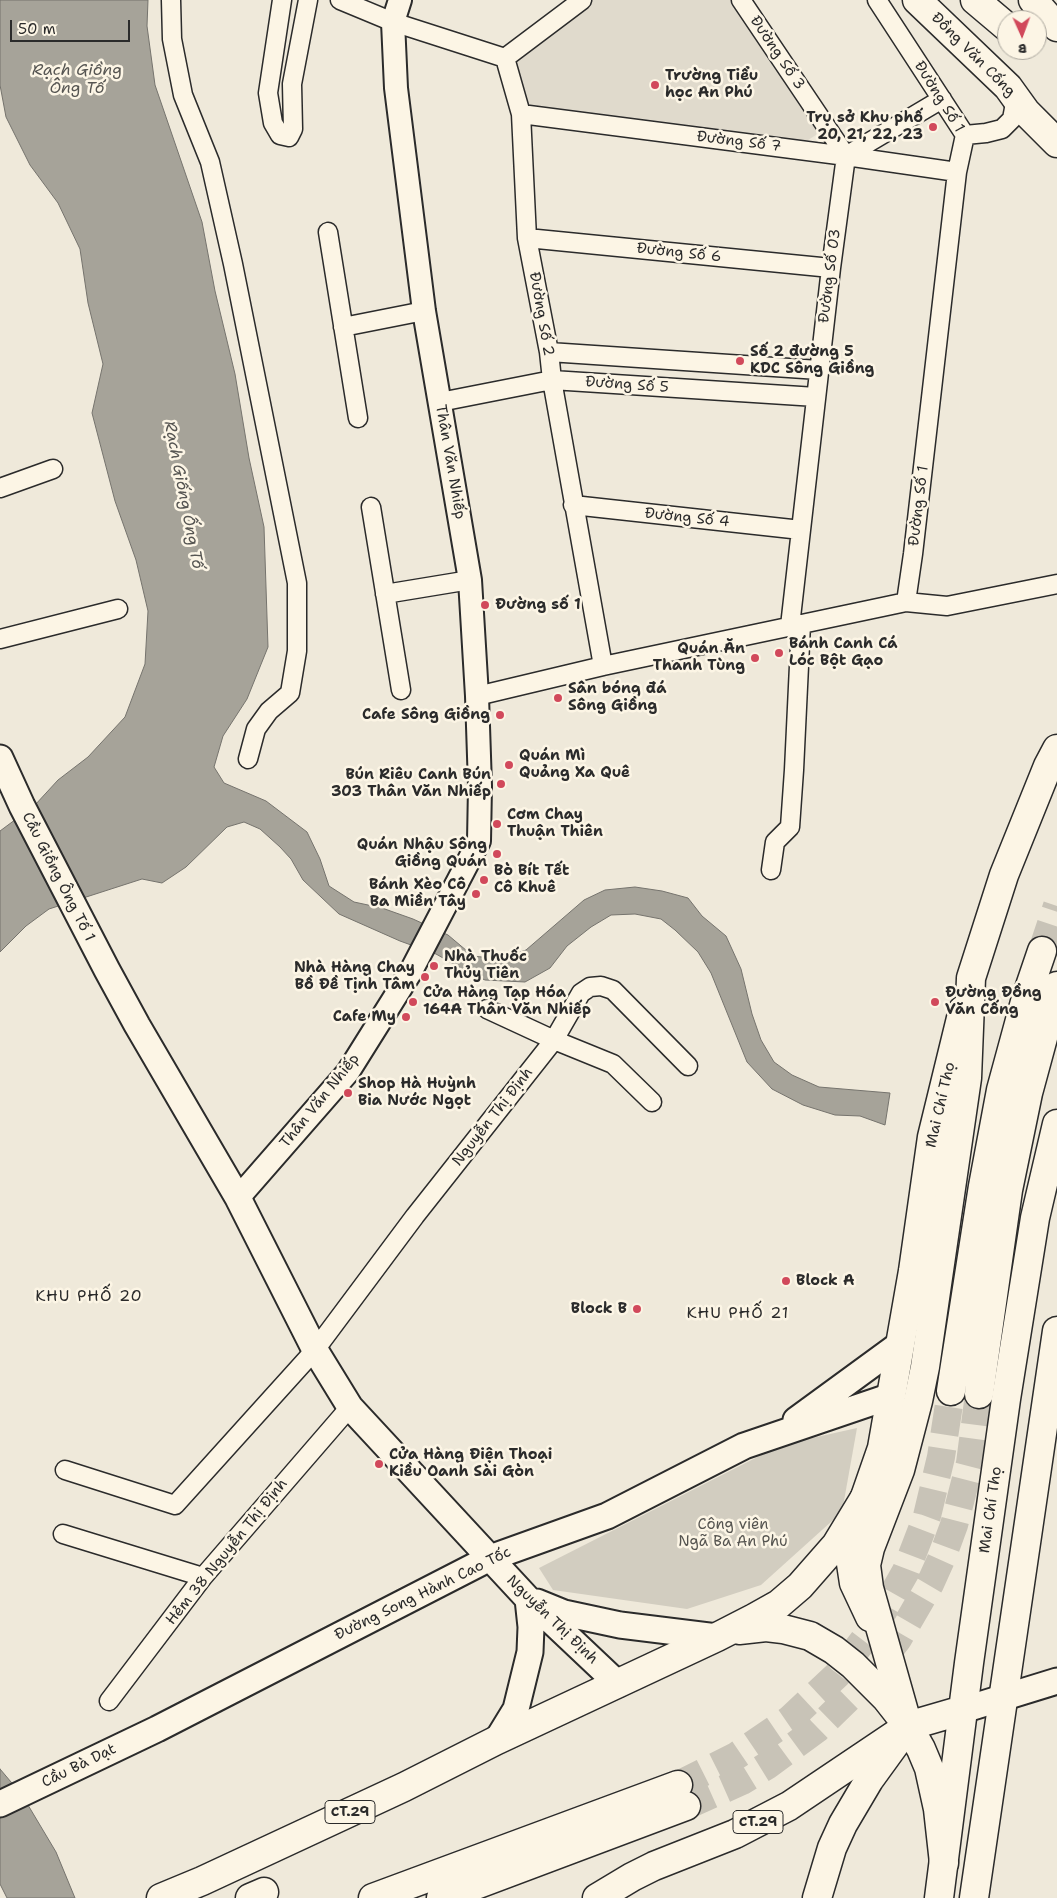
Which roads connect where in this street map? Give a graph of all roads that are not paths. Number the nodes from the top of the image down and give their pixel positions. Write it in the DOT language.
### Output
graph roads {
  1 [pos="171,0"];
  2 [pos="282,0"];
  3 [pos="308,0"];
  4 [pos="340,0"];
  5 [pos="400,0"];
  6 [pos="582,0"];
  7 [pos="741,0"];
  8 [pos="877,0"];
  9 [pos="917,0"];
  10 [pos="933,0"];
  11 [pos="975,0"];
  12 [pos="1033,0"];
  13 [pos="997,19"];
  14 [pos="393,22"];
  15 [pos="1057,27"];
  16 [pos="505,58"];
  17 [pos="942,99"];
  18 [pos="1021,105"];
  19 [pos="521,114"];
  20 [pos="1057,120"];
  21 [pos="965,135"];
  22 [pos="1057,143"];
  23 [pos="846,156"];
  24 [pos="957,172"];
  25 [pos="328,232"];
  26 [pos="527,238"];
  27 [pos="831,268"];
  28 [pos="424,311"];
  29 [pos="343,327"];
  30 [pos="549,352"];
  31 [pos="819,370"];
  32 [pos="552,380"];
  33 [pos="816,397"];
  34 [pos="440,402"];
  35 [pos="358,418"];
  36 [pos="54,469"];
  37 [pos="0,488"];
  38 [pos="573,505"];
  39 [pos="371,507"];
  40 [pos="801,530"];
  41 [pos="470,580"];
  42 [pos="1057,584"];
  43 [pos="385,594"];
  44 [pos="906,602"];
  45 [pos="118,609"];
  46 [pos="795,625"];
  47 [pos="0,639"];
  48 [pos="603,666"];
  49 [pos="401,690"];
  50 [pos="477,696"];
  51 [pos="1057,749"];
  52 [pos="0,758"];
  53 [pos="248,759"];
  54 [pos="771,870"];
  55 [pos="95,947"];
  56 [pos="1042,951"];
  57 [pos="971,978"];
  58 [pos="1057,986"];
  59 [pos="487,1009"];
  60 [pos="554,1040"];
  61 [pos="688,1066"];
  62 [pos="652,1102"];
  63 [pos="1057,1124"];
  64 [pos="238,1198"];
  65 [pos="1057,1331"];
  66 [pos="900,1344"];
  67 [pos="315,1350"];
  68 [pos="951,1391"];
  69 [pos="979,1394"];
  70 [pos="891,1396"];
  71 [pos="350,1407"];
  72 [pos="776,1435"];
  73 [pos="65,1470"];
  74 [pos="867,1494"];
  75 [pos="63,1534"];
  76 [pos="490,1558"];
  77 [pos="203,1577"];
  78 [pos="528,1599"];
  79 [pos="717,1637"];
  80 [pos="883,1638"];
  81 [pos="1057,1681"];
  82 [pos="618,1684"];
  83 [pos="1002,1698"];
  84 [pos="109,1701"];
  85 [pos="963,1710"];
  86 [pos="908,1726"];
  87 [pos="157,1729"];
  88 [pos="497,1740"];
  89 [pos="0,1804"];
  90 [pos="944,1863"];
  91 [pos="162,1898"];
  92 [pos="373,1898"];
  93 [pos="442,1898"];
  94 [pos="597,1898"];
  95 [pos="817,1898"];
  96 [pos="939,1898"];
  97 [pos="974,1898"];
  1 -- 53 [label="street"];
  2 -- 3 [label="street"];
  4 -- 14 [label="street"];
  5 -- 14 [label="street, Thân Văn Nhiếp"];
  6 -- 16 [label="street"];
  7 -- 23 [label="street, Đường Số 3"];
  8 -- 17 [label="street, Đường Số 1"];
  9 -- 18 [label="main road, Đồng Văn Cống"];
  10 -- 20 [label="main road, Đồng Văn Cống"];
  11 -- 13 [label="main road"];
  12 -- 15 [label="main road"];
  14 -- 16 [label="street"];
  14 -- 28 [label="street, Thân Văn Nhiếp"];
  16 -- 19 [label="street, Đường Số 2"];
  17 -- 21 [label="street, Đường Số 1"];
  17 -- 23 [label="street"];
  18 -- 21 [label="street"];
  18 -- 22 [label="main road, Đồng Văn Cống"];
  19 -- 23 [label="street, Đường Số 7"];
  19 -- 26 [label="street, Đường Số 2"];
  21 -- 24 [label="street, Đường Số 1"];
  23 -- 24 [label="street, Đường Số 7"];
  23 -- 27 [label="street, Đường Số 03"];
  24 -- 44 [label="street, Đường Số 1"];
  25 -- 29 [label="street"];
  26 -- 27 [label="street, Đường Số 6"];
  26 -- 30 [label="street, Đường Số 2"];
  27 -- 31 [label="street, Đường Số 03"];
  28 -- 29 [label="street"];
  28 -- 34 [label="street, Thân Văn Nhiếp"];
  29 -- 35 [label="street"];
  30 -- 31 [label="street"];
  30 -- 32 [label="street, Đường Số 2"];
  31 -- 33 [label="street, Đường Số 03"];
  32 -- 33 [label="street, Đường Số 5"];
  32 -- 34 [label="street, Đường Số 5"];
  32 -- 38 [label="street, Đường Số 2"];
  33 -- 40 [label="street, Đường Số 03"];
  34 -- 41 [label="street, Thân Văn Nhiếp"];
  36 -- 37 [label="street"];
  38 -- 40 [label="street, Đường Số 4"];
  38 -- 48 [label="street, Đường Số 2"];
  39 -- 43 [label="street"];
  40 -- 46 [label="street, Đường Số 03"];
  41 -- 43 [label="street"];
  41 -- 50 [label="street, Thân Văn Nhiếp"];
  42 -- 44 [label="street"];
  43 -- 49 [label="street"];
  44 -- 46 [label="street"];
  45 -- 47 [label="street"];
  46 -- 48 [label="street"];
  46 -- 54 [label="street, Đường Số 03"];
  48 -- 50 [label="street"];
  50 -- 64 [label="street, Thân Văn Nhiếp"];
  51 -- 57 [label="main road, Mai Chí Thọ"];
  52 -- 55 [label="main road, Cầu Giồng Ông Tố 1"];
  55 -- 64 [label="main road, Nguyễn Thị Định"];
  56 -- 68 [label="main road"];
  57 -- 66 [label="main road, Mai Chí Thọ"];
  57 -- 80 [label="main road, Mai Chí Thọ"];
  58 -- 69 [label="main road"];
  59 -- 60 [label="street"];
  60 -- 61 [label="street, Nguyễn Thị Định"];
  60 -- 62 [label="street"];
  60 -- 67 [label="street, Nguyễn Thị Định"];
  63 -- 85 [label="main road, Mai Chí Thọ"];
  64 -- 67 [label="main road, Nguyễn Thị Định"];
  65 -- 83 [label="main road"];
  66 -- 70 [label="main road, Mai Chí Thọ"];
  66 -- 72 [label="main road, Đường Song Hành Cao Tốc"];
  67 -- 71 [label="main road, Nguyễn Thị Định"];
  67 -- 73 [label="street"];
  70 -- 72 [label="main road, Đường Song Hành Cao Tốc"];
  70 -- 74 [label="main road, Mai Chí Thọ"];
  71 -- 76 [label="main road, Nguyễn Thị Định"];
  71 -- 77 [label="street, Hẻm 38 Nguyễn Thị Định"];
  72 -- 76 [label="main road, Đường Song Hành Cao Tốc"];
  74 -- 79 [label="main road"];
  74 -- 80 [label="main road, Mai Chí Thọ"];
  75 -- 77 [label="street"];
  76 -- 78 [label="main road, Nguyễn Thị Định"];
  76 -- 87 [label="main road, Đường Song Hành Cao Tốc"];
  77 -- 84 [label="street, Hẻm 38 Nguyễn Thị Định"];
  78 -- 79 [label="main road"];
  78 -- 82 [label="main road, Nguyễn Thị Định"];
  78 -- 88 [label="main road"];
  79 -- 82 [label="main road, CT.29"];
  79 -- 86 [label="main road, CT.29"];
  80 -- 86 [label="main road, Mai Chí Thọ"];
  81 -- 83 [label="main road"];
  82 -- 88 [label="main road, CT.29"];
  83 -- 85 [label="main road"];
  83 -- 97 [label="main road"];
  85 -- 86 [label="main road"];
  85 -- 90 [label="main road, Mai Chí Thọ"];
  86 -- 90 [label="main road"];
  86 -- 94 [label="main road, CT.29"];
  86 -- 95 [label="main road"];
  87 -- 89 [label="main road, Cầu Bà Dạt"];
  88 -- 91 [label="main road, CT.29"];
  90 -- 96 [label="main road, Mai Chí Thọ"];
  92 -- 93 [label="main road"];
}
